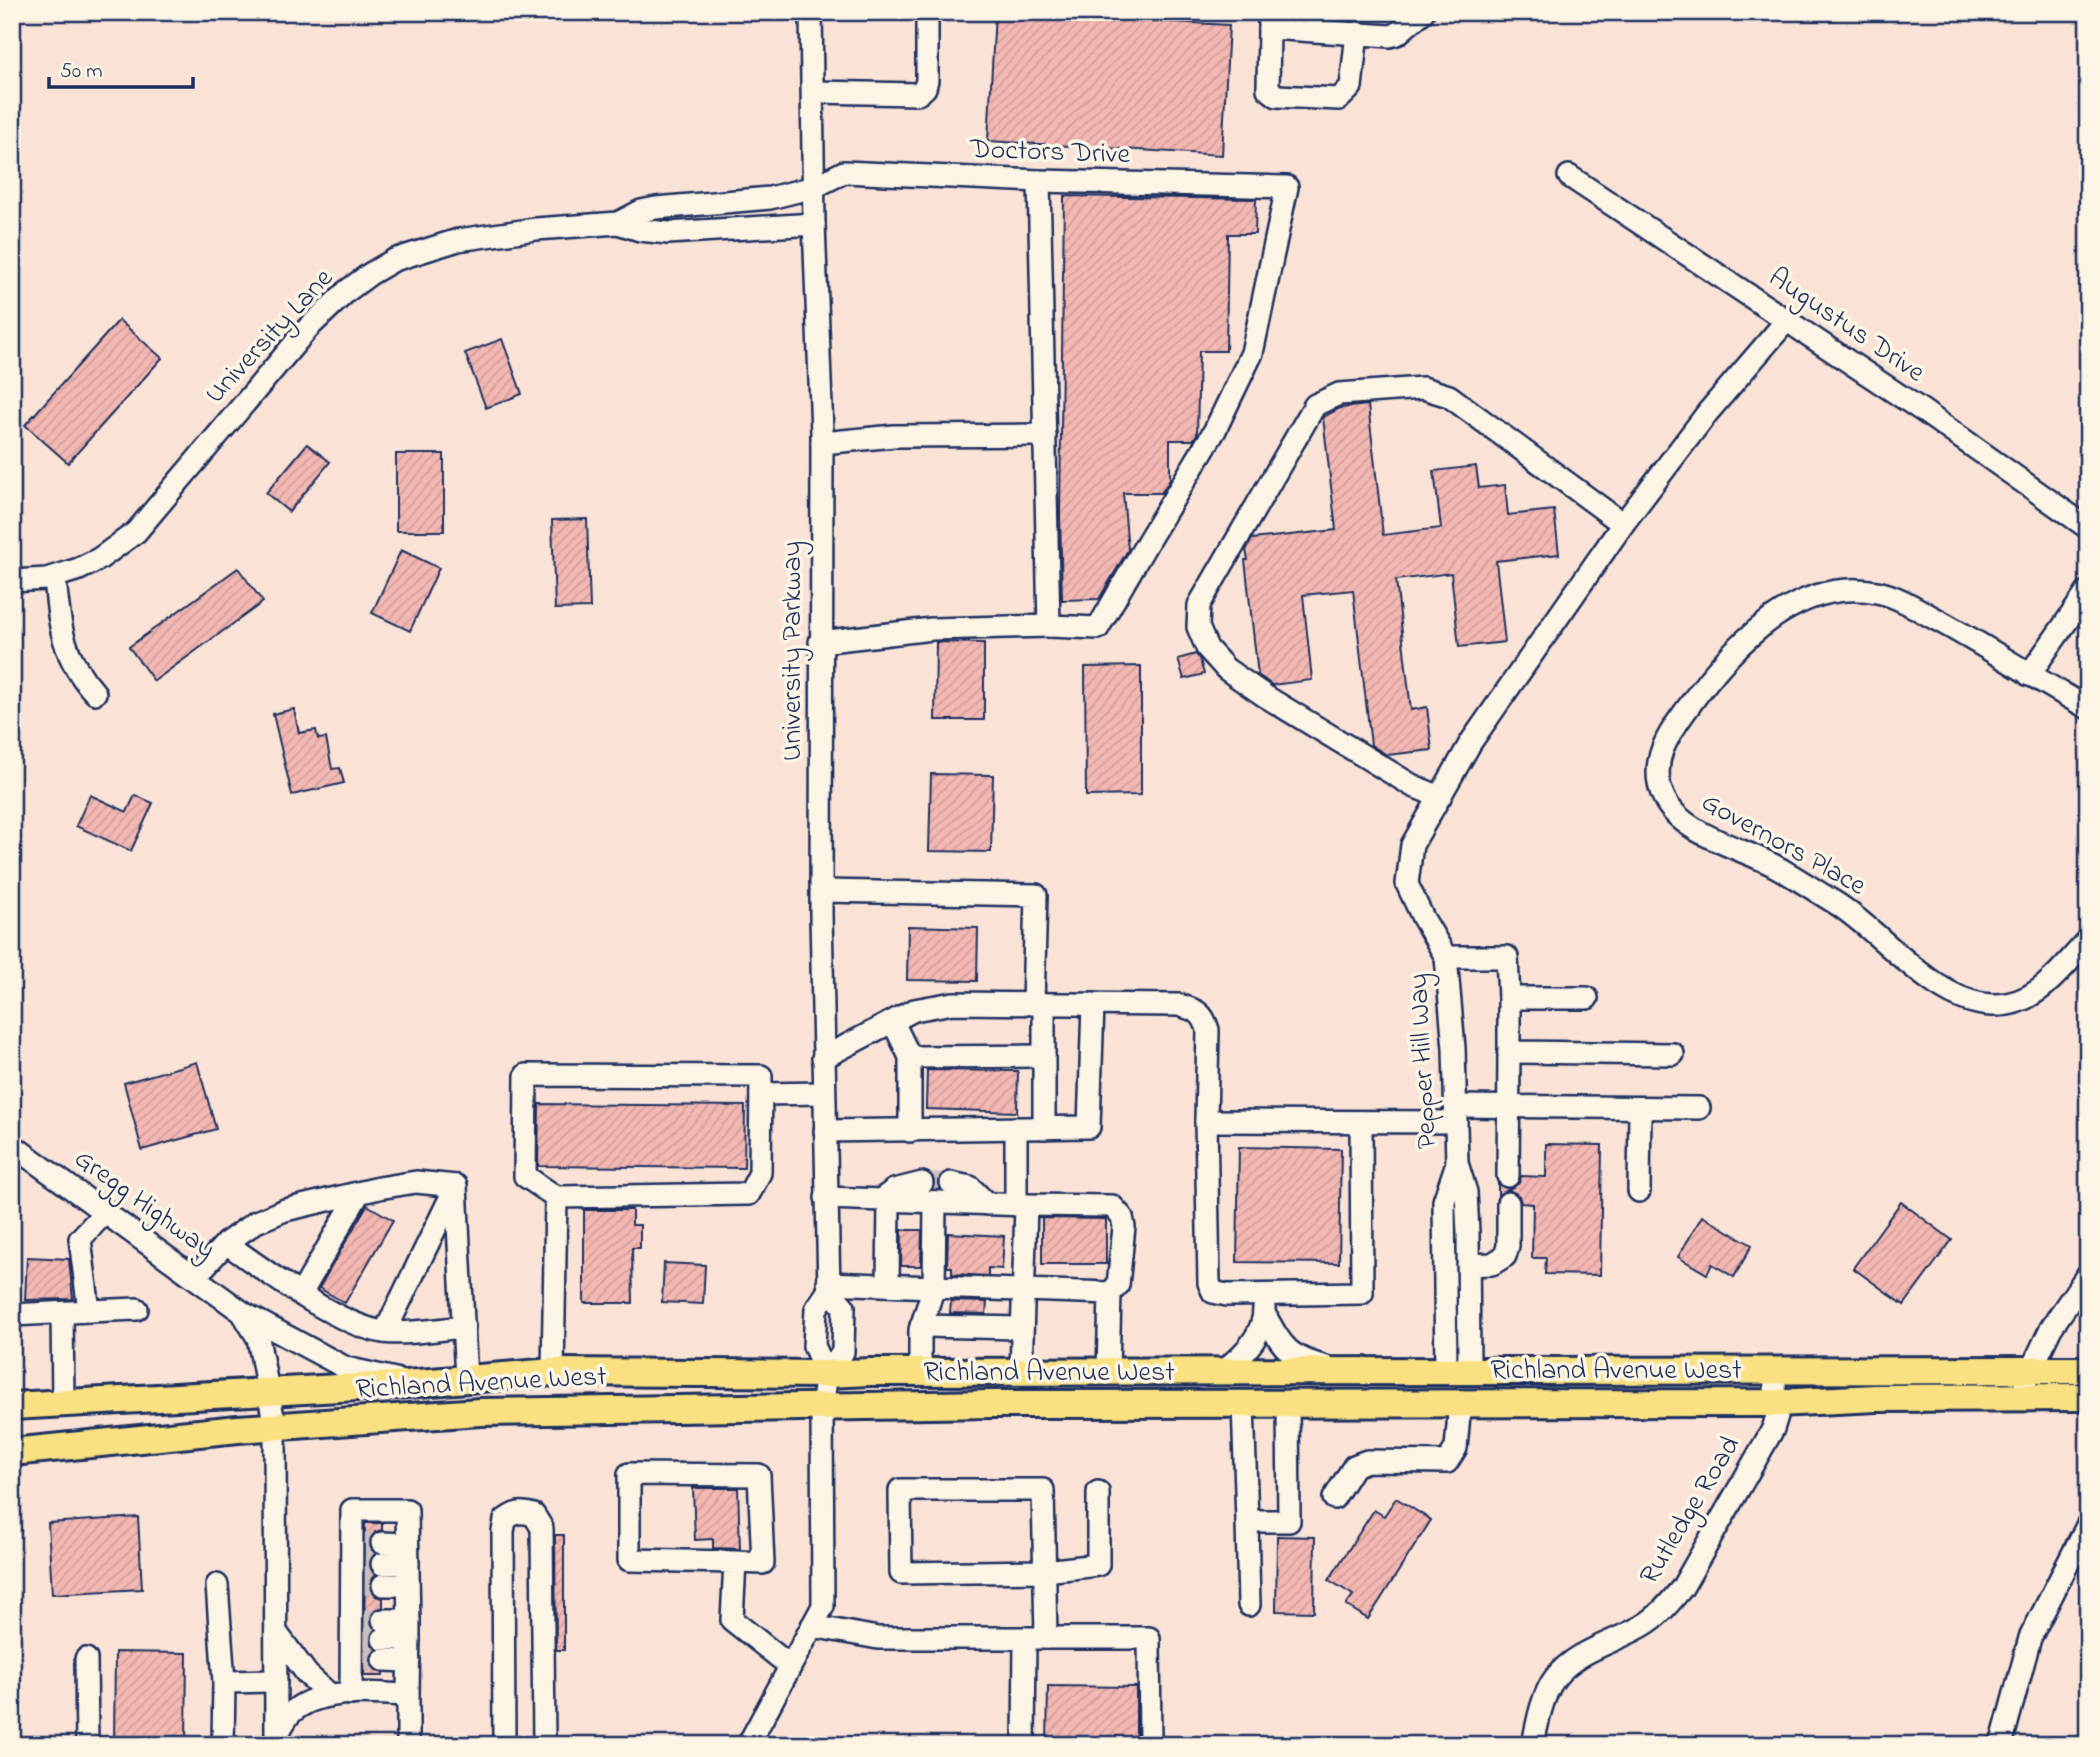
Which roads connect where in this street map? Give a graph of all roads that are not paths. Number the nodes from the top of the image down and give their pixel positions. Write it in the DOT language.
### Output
graph roads {
  1 [pos="811,12"];
  2 [pos="927,12"];
  3 [pos="1423,12"];
  4 [pos="1269,20"];
  5 [pos="1357,33"];
  6 [pos="813,92"];
  7 [pos="1569,176"];
  8 [pos="1039,181"];
  9 [pos="814,187"];
  10 [pos="618,223"];
  11 [pos="814,224"];
  12 [pos="1787,320"];
  13 [pos="1045,435"];
  14 [pos="822,443"];
  15 [pos="1623,524"];
  16 [pos="2088,528"];
  17 [pos="54,578"];
  18 [pos="12,581"];
  19 [pos="2088,592"];
  20 [pos="1049,626"];
  21 [pos="820,642"];
  22 [pos="2029,675"];
  23 [pos="95,693"];
  24 [pos="2088,708"];
  25 [pos="1440,797"];
  26 [pos="822,891"];
  27 [pos="2088,940"];
  28 [pos="1446,957"];
  29 [pos="1509,998"];
  30 [pos="1587,998"];
  31 [pos="1039,1004"];
  32 [pos="1093,1004"];
  33 [pos="893,1022"];
  34 [pos="1510,1052"];
  35 [pos="1673,1054"];
  36 [pos="1044,1056"];
  37 [pos="823,1058"];
  38 [pos="910,1058"];
  39 [pos="824,1093"];
  40 [pos="761,1094"];
  41 [pos="1508,1106"];
  42 [pos="1640,1108"];
  43 [pos="1699,1108"];
  44 [pos="1455,1114"];
  45 [pos="1206,1121"];
  46 [pos="1361,1122"];
  47 [pos="1016,1128"];
  48 [pos="1044,1128"];
  49 [pos="825,1131"];
  50 [pos="910,1131"];
  51 [pos="12,1145"];
  52 [pos="1457,1163"];
  53 [pos="1508,1176"];
  54 [pos="922,1183"];
  55 [pos="951,1183"];
  56 [pos="456,1186"];
  57 [pos="1639,1191"];
  58 [pos="359,1193"];
  59 [pos="556,1197"];
  60 [pos="826,1198"];
  61 [pos="885,1200"];
  62 [pos="935,1202"];
  63 [pos="1508,1203"];
  64 [pos="987,1204"];
  65 [pos="1021,1205"];
  66 [pos="106,1211"];
  67 [pos="226,1242"];
  68 [pos="1468,1265"];
  69 [pos="2088,1274"];
  70 [pos="195,1277"];
  71 [pos="888,1285"];
  72 [pos="829,1286"];
  73 [pos="934,1287"];
  74 [pos="1024,1289"];
  75 [pos="1110,1293"];
  76 [pos="301,1294"];
  77 [pos="1264,1305"];
  78 [pos="137,1309"];
  79 [pos="89,1311"];
  80 [pos="242,1312"];
  81 [pos="62,1313"];
  82 [pos="13,1315"];
  83 [pos="921,1326"];
  84 [pos="464,1327"];
  85 [pos="1022,1328"];
  86 [pos="385,1332"];
  87 [pos="1458,1369"];
  88 [pos="1338,1370"];
  89 [pos="1774,1370"];
  90 [pos="2088,1370"];
  91 [pos="1223,1371"];
  92 [pos="2030,1371"];
  93 [pos="554,1372"];
  94 [pos="920,1372"];
  95 [pos="1021,1372"];
  96 [pos="1108,1372"];
  97 [pos="827,1374"];
  98 [pos="466,1379"];
  99 [pos="436,1381"];
  100 [pos="269,1392"];
  101 [pos="2088,1397"];
  102 [pos="2019,1398"];
  103 [pos="63,1402"];
  104 [pos="1460,1403"];
  105 [pos="1777,1403"];
  106 [pos="1243,1404"];
  107 [pos="1288,1404"];
  108 [pos="12,1406"];
  109 [pos="822,1407"];
  110 [pos="275,1427"];
  111 [pos="12,1452"];
  112 [pos="1098,1492"];
  113 [pos="1334,1498"];
  114 [pos="1247,1521"];
  115 [pos="2088,1524"];
  116 [pos="735,1562"];
  117 [pos="408,1564"];
  118 [pos="1045,1571"];
  119 [pos="217,1586"];
  120 [pos="1249,1605"];
  121 [pos="812,1626"];
  122 [pos="383,1629"];
  123 [pos="409,1629"];
  124 [pos="276,1632"];
  125 [pos="1035,1638"];
  126 [pos="86,1659"];
  127 [pos="383,1660"];
  128 [pos="409,1661"];
  129 [pos="544,1661"];
  130 [pos="790,1667"];
  131 [pos="276,1681"];
  132 [pos="225,1682"];
  133 [pos="341,1695"];
  134 [pos="408,1695"];
  135 [pos="276,1741"];
  136 [pos="87,1745"];
  137 [pos="223,1745"];
  138 [pos="408,1745"];
  139 [pos="504,1745"];
  140 [pos="544,1745"];
  141 [pos="555,1745"];
  142 [pos="748,1745"];
  143 [pos="1024,1745"];
  144 [pos="1150,1745"];
  145 [pos="1533,1745"];
  146 [pos="2001,1745"];
  1 -- 6 [label="street, University Parkway"];
  2 -- 6 [label="street"];
  3 -- 5 [label="street"];
  4 -- 5 [label="street"];
  4 -- 5 [label="street"];
  6 -- 9 [label="street, University Parkway"];
  7 -- 12 [label="street, Augustus Drive"];
  8 -- 9 [label="street, Doctors Drive"];
  8 -- 13 [label="street"];
  8 -- 20 [label="street, Doctors Drive"];
  9 -- 10 [label="street, University Lane"];
  9 -- 11 [label="street, University Parkway"];
  10 -- 11 [label="street, University Lane"];
  10 -- 17 [label="street, University Lane"];
  11 -- 14 [label="street, University Parkway"];
  12 -- 15 [label="street"];
  12 -- 16 [label="street, Augustus Drive"];
  13 -- 14 [label="street"];
  13 -- 20 [label="street"];
  14 -- 21 [label="street, University Parkway"];
  15 -- 25 [label="street"];
  15 -- 25 [label="street"];
  17 -- 18 [label="street, University Lane"];
  17 -- 23 [label="street"];
  19 -- 22 [label="street"];
  20 -- 21 [label="street"];
  21 -- 26 [label="street, University Parkway"];
  22 -- 24 [label="street, Governors Place"];
  22 -- 27 [label="street, Governors Place"];
  25 -- 28 [label="street"];
  26 -- 31 [label="street"];
  26 -- 37 [label="street, University Parkway"];
  28 -- 29 [label="street"];
  28 -- 44 [label="street, Pepper Hill Way"];
  29 -- 30 [label="street"];
  29 -- 34 [label="street"];
  31 -- 32 [label="street"];
  31 -- 33 [label="street"];
  31 -- 36 [label="street"];
  32 -- 45 [label="street"];
  32 -- 48 [label="street"];
  33 -- 37 [label="street"];
  33 -- 38 [label="street"];
  34 -- 35 [label="street"];
  34 -- 41 [label="street"];
  36 -- 38 [label="street"];
  36 -- 48 [label="street"];
  37 -- 39 [label="street, University Parkway"];
  38 -- 50 [label="street"];
  39 -- 40 [label="street"];
  39 -- 49 [label="street, University Parkway"];
  40 -- 59 [label="street"];
  40 -- 59 [label="street"];
  41 -- 42 [label="street"];
  41 -- 44 [label="street"];
  41 -- 53 [label="street"];
  42 -- 43 [label="street"];
  42 -- 57 [label="street"];
  44 -- 46 [label="street"];
  44 -- 52 [label="street, Pepper Hill Way"];
  45 -- 46 [label="street"];
  45 -- 77 [label="street"];
  46 -- 77 [label="street"];
  47 -- 48 [label="street"];
  47 -- 50 [label="street"];
  47 -- 65 [label="street"];
  49 -- 50 [label="street"];
  49 -- 60 [label="street, University Parkway"];
  51 -- 66 [label="street, Gregg Highway"];
  52 -- 68 [label="street, Pepper Hill Way"];
  52 -- 87 [label="street, Pepper Hill Way"];
  54 -- 61 [label="street"];
  55 -- 64 [label="street"];
  56 -- 58 [label="street"];
  56 -- 84 [label="street"];
  56 -- 86 [label="street"];
  58 -- 67 [label="street"];
  58 -- 76 [label="street"];
  59 -- 93 [label="street"];
  60 -- 61 [label="street"];
  60 -- 72 [label="street, University Parkway"];
  61 -- 62 [label="street"];
  61 -- 71 [label="street"];
  62 -- 64 [label="street"];
  62 -- 73 [label="street"];
  63 -- 68 [label="street"];
  64 -- 65 [label="street"];
  65 -- 74 [label="street"];
  65 -- 75 [label="street"];
  66 -- 70 [label="street, Gregg Highway"];
  66 -- 79 [label="street"];
  67 -- 70 [label="street"];
  67 -- 76 [label="street"];
  68 -- 87 [label="street, Pepper Hill Way"];
  69 -- 92 [label="street"];
  70 -- 80 [label="street, Gregg Highway"];
  71 -- 72 [label="street"];
  71 -- 73 [label="street"];
  72 -- 97 [label="street, University Parkway"];
  72 -- 97 [label="street, University Parkway"];
  73 -- 74 [label="street"];
  73 -- 83 [label="street"];
  74 -- 75 [label="street"];
  74 -- 85 [label="street"];
  75 -- 96 [label="street"];
  76 -- 86 [label="street"];
  77 -- 88 [label="street"];
  77 -- 91 [label="street"];
  78 -- 79 [label="street"];
  79 -- 81 [label="street"];
  80 -- 99 [label="street, Gregg Highway"];
  80 -- 100 [label="street, Gregg Highway"];
  81 -- 82 [label="street"];
  81 -- 103 [label="street"];
  83 -- 85 [label="street"];
  83 -- 94 [label="street"];
  84 -- 86 [label="street"];
  84 -- 98 [label="street"];
  85 -- 95 [label="street"];
  87 -- 88 [label="main road, Richland Avenue West"];
  87 -- 89 [label="main road, Richland Avenue West"];
  88 -- 91 [label="main road, Richland Avenue West"];
  89 -- 92 [label="main road, Richland Avenue West"];
  89 -- 105 [label="street, Rutledge Road"];
  90 -- 92 [label="main road, Richland Avenue West"];
  91 -- 96 [label="main road, Richland Avenue West"];
  92 -- 102 [label="street"];
  93 -- 97 [label="main road, Richland Avenue West"];
  93 -- 98 [label="main road, Richland Avenue West"];
  94 -- 95 [label="main road, Richland Avenue West"];
  94 -- 97 [label="main road, Richland Avenue West"];
  95 -- 96 [label="main road, Richland Avenue West"];
  97 -- 109 [label="street, University Parkway"];
  98 -- 99 [label="main road, Richland Avenue West"];
  99 -- 100 [label="main road, Richland Avenue West"];
  100 -- 103 [label="main road, Richland Avenue West"];
  100 -- 110 [label="street, Gregg Highway"];
  101 -- 102 [label="main road, Richland Avenue West"];
  102 -- 105 [label="main road, Richland Avenue West"];
  103 -- 108 [label="main road, Richland Avenue West"];
  104 -- 105 [label="main road, Richland Avenue West"];
  104 -- 107 [label="main road, Richland Avenue West"];
  104 -- 113 [label="street"];
  105 -- 145 [label="street, Rutledge Road"];
  106 -- 107 [label="main road, Richland Avenue West"];
  106 -- 109 [label="main road, Richland Avenue West"];
  106 -- 114 [label="street"];
  107 -- 114 [label="street"];
  109 -- 110 [label="main road, Richland Avenue West"];
  109 -- 121 [label="street, University Parkway"];
  110 -- 111 [label="main road, Richland Avenue West"];
  110 -- 124 [label="street, Gregg Highway"];
  112 -- 118 [label="street"];
  114 -- 120 [label="street"];
  115 -- 146 [label="street"];
  116 -- 116 [label="street"];
  116 -- 130 [label="street"];
  117 -- 117 [label="street"];
  117 -- 123 [label="street"];
  117 -- 133 [label="street"];
  118 -- 118 [label="street"];
  118 -- 125 [label="street"];
  119 -- 132 [label="street"];
  121 -- 125 [label="street"];
  121 -- 130 [label="street, University Parkway"];
  122 -- 123 [label="street"];
  123 -- 128 [label="street"];
  124 -- 131 [label="street, Gregg Highway"];
  124 -- 133 [label="street"];
  125 -- 143 [label="street"];
  125 -- 144 [label="street"];
  126 -- 136 [label="street"];
  127 -- 128 [label="street"];
  128 -- 134 [label="street"];
  129 -- 139 [label="street"];
  129 -- 140 [label="street"];
  129 -- 141 [label="street"];
  130 -- 142 [label="street, University Parkway"];
  131 -- 132 [label="street"];
  131 -- 135 [label="street, Gregg Highway"];
  132 -- 137 [label="street"];
  133 -- 134 [label="street"];
  133 -- 135 [label="street"];
  134 -- 138 [label="street"];
}
